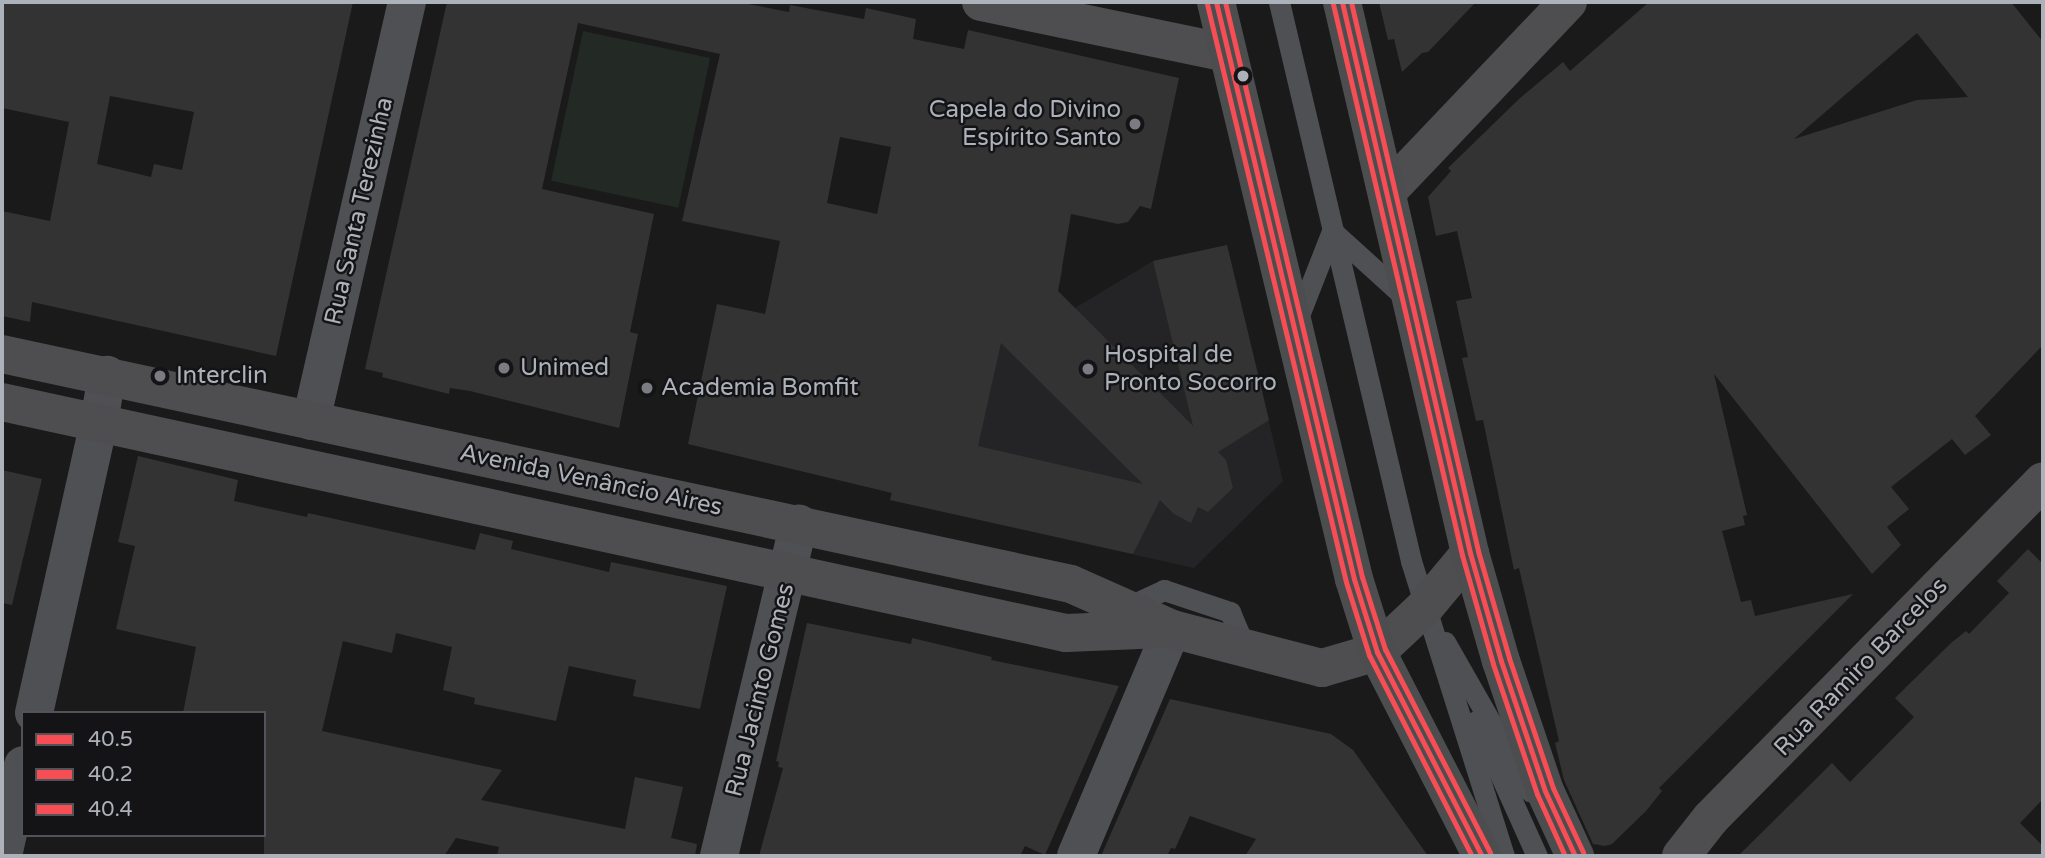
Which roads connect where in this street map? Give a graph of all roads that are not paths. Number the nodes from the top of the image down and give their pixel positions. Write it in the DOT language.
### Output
graph roads {
  1 [pos="407,2"];
  2 [pos="981,2"];
  3 [pos="1216,2"];
  4 [pos="1279,2"];
  5 [pos="1342,2"];
  6 [pos="1568,2"];
  7 [pos="1035,7"];
  8 [pos="1228,53"];
  9 [pos="1388,191"];
  10 [pos="1332,231"];
  11 [pos="1414,306"];
  12 [pos="1294,327"];
  13 [pos="2,354"];
  14 [pos="107,375"];
  15 [pos="2,402"];
  16 [pos="311,421"];
  17 [pos="99,422"];
  18 [pos="2043,481"];
  19 [pos="799,524"];
  20 [pos="1470,553"];
  21 [pos="789,572"];
  22 [pos="1425,607"];
  23 [pos="1125,608"];
  24 [pos="1172,629"];
  25 [pos="1245,648"];
  26 [pos="1377,652"];
  27 [pos="34,711"];
  28 [pos="21,774"];
  29 [pos="2,856"];
  30 [pos="719,856"];
  31 [pos="1076,856"];
  32 [pos="1482,856"];
  33 [pos="1504,856"];
  34 [pos="1537,856"];
  35 [pos="1567,856"];
  36 [pos="1575,856"];
  37 [pos="1681,856"];
  1 -- 16 [label="street, Rua Santa Terezinha"];
  2 -- 7 [label="main road"];
  3 -- 8 [label="main road"];
  4 -- 10 [label="lane"];
  5 -- 9 [label="main road"];
  6 -- 9 [label="main road"];
  7 -- 8 [label="main road"];
  8 -- 12 [label="main road"];
  9 -- 11 [label="main road"];
  10 -- 11 [label="lane"];
  10 -- 12 [label="lane"];
  10 -- 22 [label="lane"];
  11 -- 20 [label="main road"];
  12 -- 26 [label="main road"];
  13 -- 14 [label="main road, Avenida Venâncio Aires"];
  14 -- 16 [label="main road, Avenida Venâncio Aires"];
  14 -- 17 [label="street"];
  15 -- 17 [label="main road, Avenida Venâncio Aires"];
  16 -- 19 [label="main road, Avenida Venâncio Aires"];
  17 -- 21 [label="main road, Avenida Venâncio Aires"];
  17 -- 27 [label="street"];
  18 -- 37 [label="main road, Rua Ramiro Barcelos"];
  19 -- 21 [label="street, Rua Jacinto Gomes"];
  19 -- 23 [label="main road, Avenida Venâncio Aires"];
  20 -- 22 [label="main road, Avenida Venâncio Aires"];
  20 -- 36 [label="main road"];
  21 -- 24 [label="main road, Avenida Venâncio Aires"];
  21 -- 30 [label="street, Rua Jacinto Gomes"];
  22 -- 26 [label="main road, Avenida Venâncio Aires"];
  22 -- 33 [label="lane"];
  22 -- 34 [label="lane"];
  22 -- 35 [label="lane"];
  23 -- 24 [label="main road, Avenida Venâncio Aires"];
  23 -- 25 [label="lane"];
  24 -- 25 [label="main road, Avenida Venâncio Aires"];
  24 -- 31 [label="street"];
  25 -- 26 [label="main road, Avenida Venâncio Aires"];
  26 -- 32 [label="main road"];
  28 -- 29 [label="street"];
}
